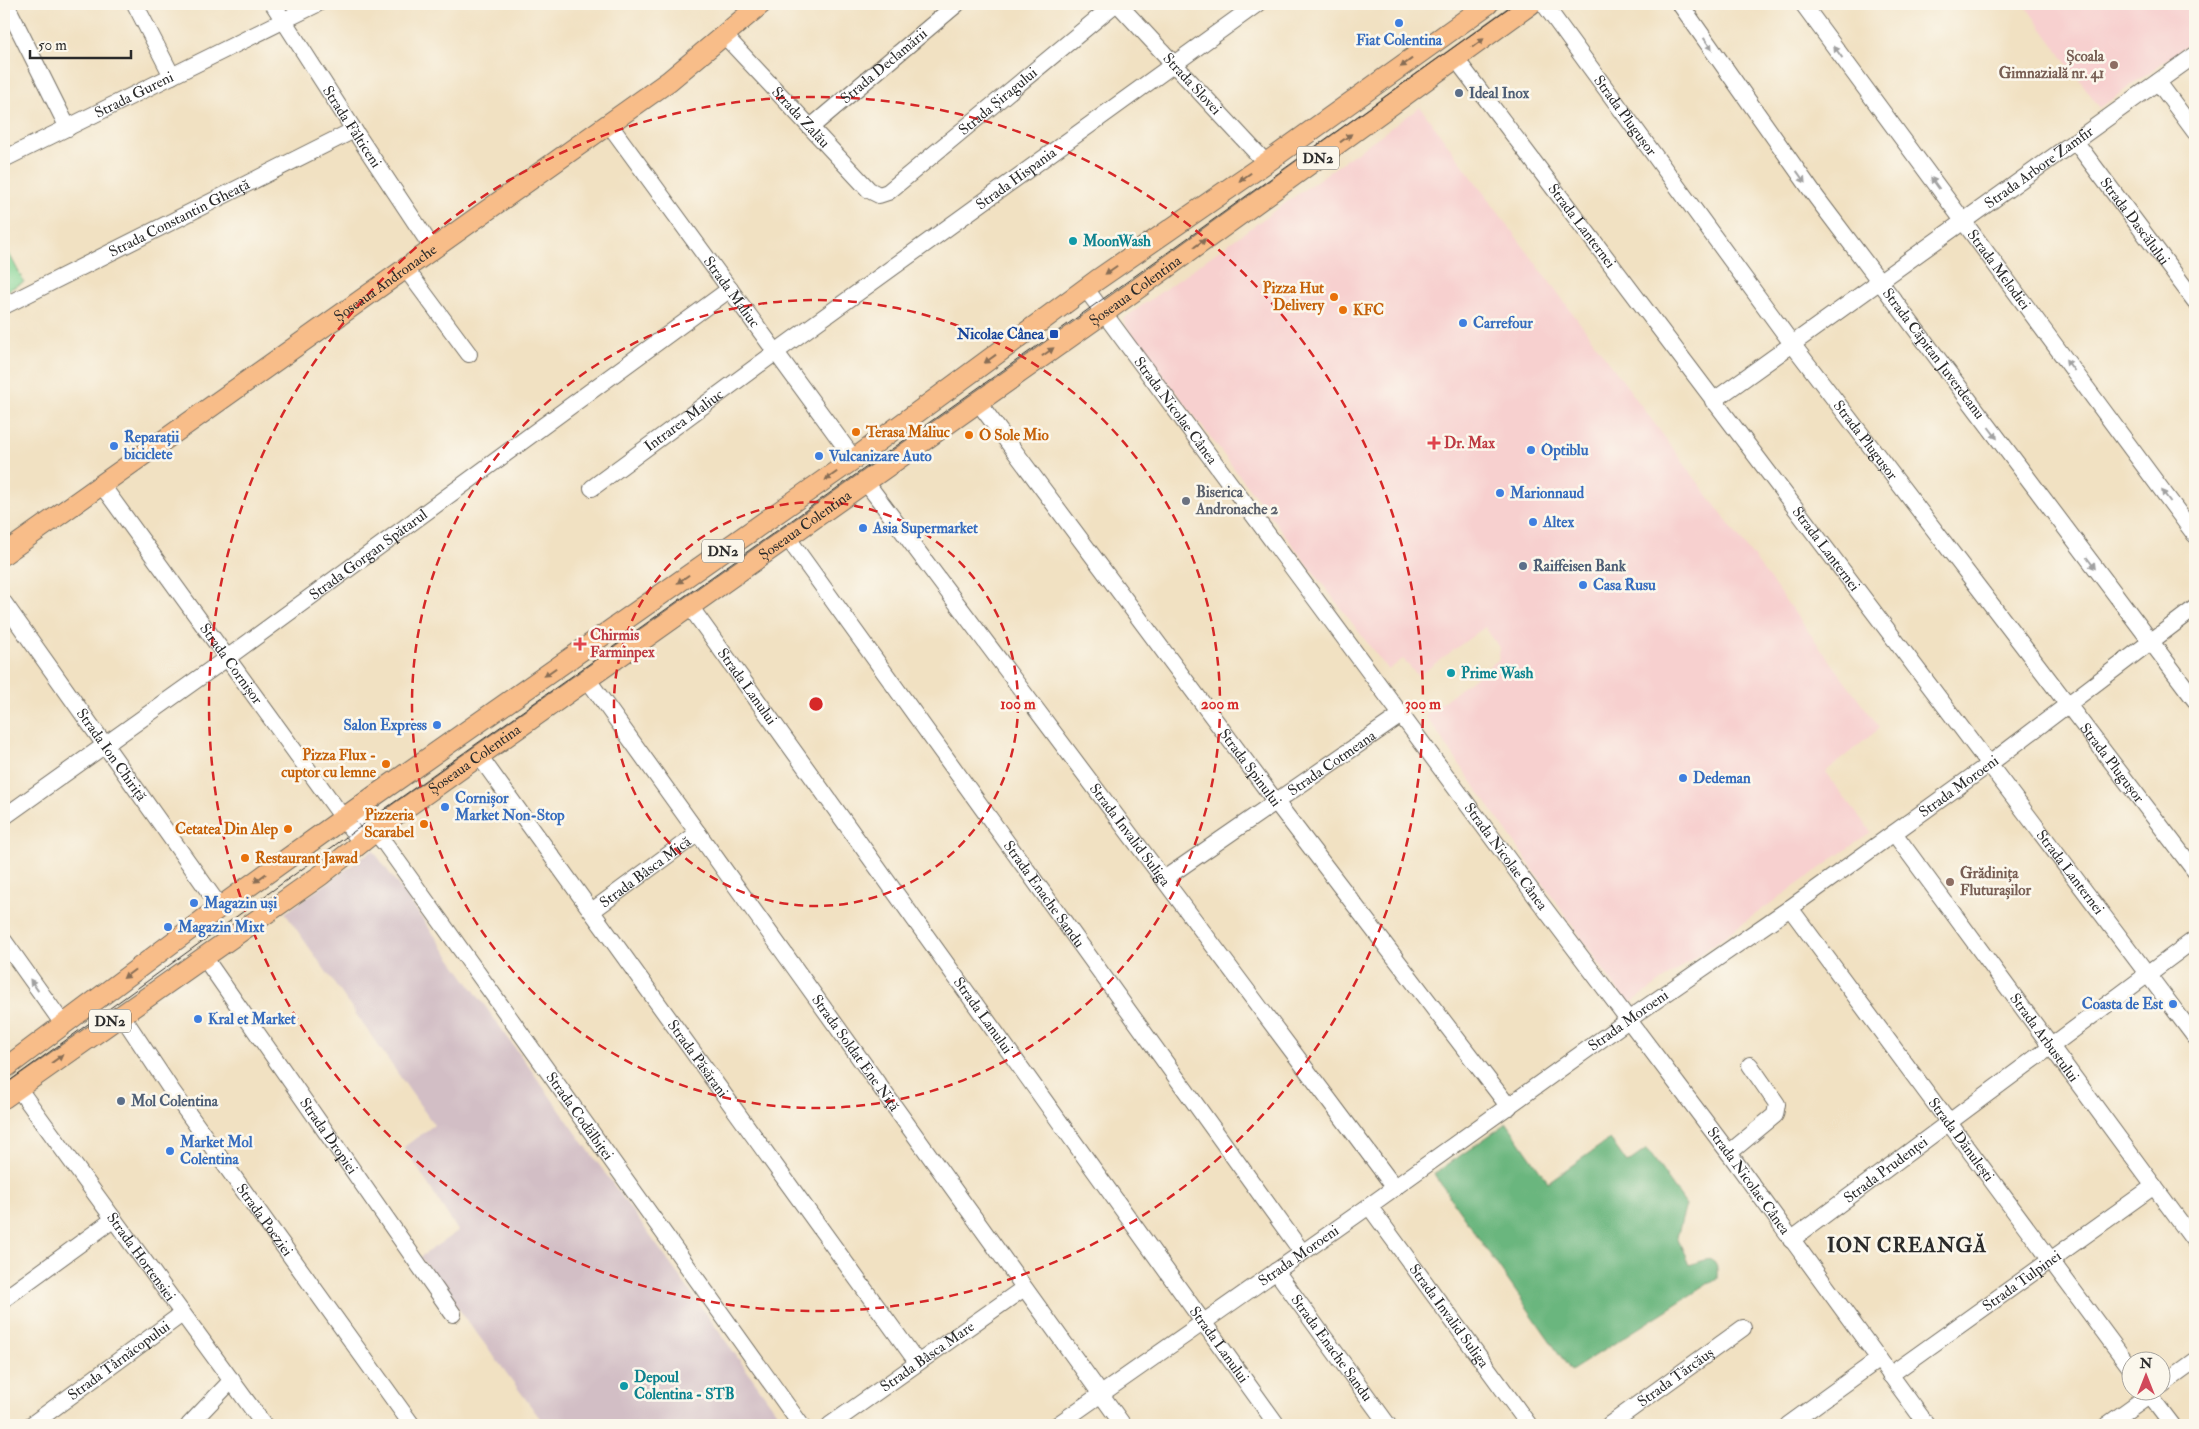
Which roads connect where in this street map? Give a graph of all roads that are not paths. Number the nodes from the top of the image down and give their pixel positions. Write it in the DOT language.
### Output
graph roads {
  1 [pos="6,4"];
  2 [pos="136,4"];
  3 [pos="273,4"];
  4 [pos="318,4"];
  5 [pos="761,4"];
  6 [pos="957,4"];
  7 [pos="1116,4"];
  8 [pos="1257,4"];
  9 [pos="1488,4"];
  10 [pos="1532,4"];
  11 [pos="1544,4"];
  12 [pos="1680,4"];
  13 [pos="1803,4"];
  14 [pos="284,20"];
  15 [pos="725,36"];
  16 [pos="2195,55"];
  17 [pos="1456,59"];
  18 [pos="1175,64"];
  19 [pos="172,76"];
  20 [pos="2158,82"];
  21 [pos="609,124"];
  22 [pos="811,127"];
  23 [pos="68,128"];
  24 [pos="354,130"];
  25 [pos="2195,132"];
  26 [pos="2076,141"];
  27 [pos="4,159"];
  28 [pos="1266,163"];
  29 [pos="879,195"];
  30 [pos="1963,222"];
  31 [pos="434,249"];
  32 [pos="406,269"];
  33 [pos="1879,282"];
  34 [pos="730,289"];
  35 [pos="1086,289"];
  36 [pos="2195,301"];
  37 [pos="4,306"];
  38 [pos="1104,313"];
  39 [pos="1793,345"];
  40 [pos="776,352"];
  41 [pos="469,354"];
  42 [pos="978,402"];
  43 [pos="1713,402"];
  44 [pos="854,460"];
  45 [pos="865,481"];
  46 [pos="101,484"];
  47 [pos="592,488"];
  48 [pos="2195,535"];
  49 [pos="787,537"];
  50 [pos="4,554"];
  51 [pos="4,603"];
  52 [pos="690,605"];
  53 [pos="2195,608"];
  54 [pos="2152,642"];
  55 [pos="227,658"];
  56 [pos="588,680"];
  57 [pos="2195,700"];
  58 [pos="2069,704"];
  59 [pos="1401,715"];
  60 [pos="104,744"];
  61 [pos="480,757"];
  62 [pos="1988,765"];
  63 [pos="1276,802"];
  64 [pos="349,814"];
  65 [pos="4,817"];
  66 [pos="698,833"];
  67 [pos="1894,833"];
  68 [pos="374,840"];
  69 [pos="2195,871"];
  70 [pos="1164,879"];
  71 [pos="220,907"];
  72 [pos="1790,908"];
  73 [pos="592,911"];
  74 [pos="2195,939"];
  75 [pos="4,941"];
  76 [pos="204,957"];
  77 [pos="2148,974"];
  78 [pos="120,1014"];
  79 [pos="1629,1020"];
  80 [pos="63,1024"];
  81 [pos="2195,1038"];
  82 [pos="2051,1047"];
  83 [pos="1750,1065"];
  84 [pos="4,1069"];
  85 [pos="11,1093"];
  86 [pos="1509,1107"];
  87 [pos="1949,1123"];
  88 [pos="1729,1153"];
  89 [pos="2154,1186"];
  90 [pos="1395,1188"];
  91 [pos="1370,1206"];
  92 [pos="114,1220"];
  93 [pos="1791,1240"];
  94 [pos="2195,1242"];
  95 [pos="1302,1252"];
  96 [pos="2050,1261"];
  97 [pos="1276,1271"];
  98 [pos="1024,1288"];
  99 [pos="4,1299"];
  100 [pos="182,1314"];
  101 [pos="454,1314"];
  102 [pos="1204,1322"];
  103 [pos="1743,1328"];
  104 [pos="2122,1357"];
  105 [pos="1878,1360"];
  106 [pos="2195,1361"];
  107 [pos="917,1362"];
  108 [pos="1890,1375"];
  109 [pos="2172,1377"];
  110 [pos="232,1380"];
  111 [pos="1101,1394"];
  112 [pos="2138,1402"];
  113 [pos="2159,1402"];
  114 [pos="31,1425"];
  115 [pos="189,1425"];
  116 [pos="264,1425"];
  117 [pos="412,1425"];
  118 [pos="801,1425"];
  119 [pos="830,1425"];
  120 [pos="1057,1425"];
  121 [pos="1123,1425"];
  122 [pos="1278,1425"];
  123 [pos="1388,1425"];
  124 [pos="1529,1425"];
  125 [pos="1608,1425"];
  126 [pos="1788,1425"];
  127 [pos="1927,1425"];
  128 [pos="2107,1425"];
  129 [pos="2172,1425"];
  1 -- 23 [label="street"];
  2 -- 19 [label="street"];
  3 -- 14 [label="street, Strada Fălticeni"];
  4 -- 14 [label="street, Strada Gureni"];
  5 -- 15 [label="main road, Șoseaua Andronache"];
  6 -- 22 [label="street, Strada Declamării"];
  7 -- 18 [label="street, Strada Slovei"];
  7 -- 29 [label="street, Strada Șiragului"];
  8 -- 18 [label="street, Strada Hispania"];
  9 -- 28 [label="main road, Șoseaua Colentina / DN2, one-way"];
  17 -- 10 [label="main road, Șoseaua Colentina / DN2, one-way"];
  11 -- 39 [label="street, Strada Plugușor"];
  12 -- 33 [label="street, Strada Căpitan Juverdeanu, one-way"];
  30 -- 13 [label="street, Strada Melodiei, one-way"];
  14 -- 19 [label="street, Strada Gureni"];
  14 -- 24 [label="street, Strada Fălticeni"];
  15 -- 21 [label="main road, Șoseaua Andronache"];
  15 -- 22 [label="street, Strada Zalău"];
  16 -- 20 [label="street, Strada Arbore Zamfir"];
  38 -- 17 [label="main road, Șoseaua Colentina / DN2, one-way"];
  17 -- 43 [label="street, Strada Lanternei"];
  18 -- 28 [label="street, Strada Slovei"];
  18 -- 40 [label="street, Strada Hispania"];
  19 -- 23 [label="street, Strada Gureni"];
  20 -- 25 [label="street"];
  20 -- 26 [label="street, Strada Arbore Zamfir"];
  21 -- 31 [label="main road, Șoseaua Andronache"];
  21 -- 34 [label="street, Strada Maliuc"];
  22 -- 29 [label="street, Strada Zalău"];
  23 -- 27 [label="street, Strada Gureni"];
  24 -- 31 [label="street, Strada Fălticeni"];
  24 -- 37 [label="street, Strada Constantin Gheață"];
  26 -- 30 [label="street, Strada Arbore Zamfir"];
  26 -- 36 [label="street, Strada Dascălului"];
  28 -- 35 [label="main road, Șoseaua Colentina / DN2, one-way"];
  30 -- 33 [label="street, Strada Arbore Zamfir"];
  48 -- 30 [label="street, Strada Melodiei, one-way"];
  31 -- 32 [label="main road, Șoseaua Andronache"];
  32 -- 41 [label="street"];
  32 -- 46 [label="main road, Șoseaua Andronache"];
  33 -- 39 [label="street, Strada Arbore Zamfir"];
  33 -- 54 [label="street, Strada Căpitan Juverdeanu, one-way"];
  34 -- 40 [label="street, Strada Maliuc"];
  34 -- 55 [label="street, Strada Gorgan Spătarul"];
  35 -- 38 [label="street, Strada Nicolae Cânea"];
  35 -- 44 [label="main road, Șoseaua Colentina / DN2, one-way"];
  42 -- 38 [label="main road, Șoseaua Colentina / DN2, one-way"];
  38 -- 59 [label="street, Strada Nicolae Cânea"];
  39 -- 43 [label="street, Strada Arbore Zamfir"];
  39 -- 58 [label="street, Strada Plugușor"];
  40 -- 44 [label="street, Strada Maliuc"];
  40 -- 47 [label="street, Intrarea Maliuc"];
  42 -- 45 [label="main road, Șoseaua Colentina / DN2"];
  42 -- 63 [label="street, Strada Spinului"];
  43 -- 62 [label="street, Strada Lanternei"];
  44 -- 64 [label="main road, Șoseaua Colentina / DN2, one-way"];
  45 -- 49 [label="main road, Șoseaua Colentina / DN2"];
  45 -- 70 [label="street, Strada Invalid Suliga"];
  46 -- 50 [label="main road, Șoseaua Andronache"];
  46 -- 55 [label="street, Strada Cornișor"];
  49 -- 52 [label="main road, Șoseaua Colentina / DN2"];
  49 -- 95 [label="street, Strada Enache Sandu"];
  51 -- 60 [label="street, Strada Ion Chiriță"];
  52 -- 56 [label="main road, Șoseaua Colentina / DN2"];
  52 -- 102 [label="street, Strada Lanului"];
  53 -- 54 [label="street, Strada Moroeni"];
  54 -- 57 [label="street, Strada Căpitan Juverdeanu"];
  54 -- 58 [label="street, Strada Moroeni"];
  55 -- 60 [label="street, Strada Gorgan Spătarul"];
  55 -- 64 [label="street, Strada Cornișor"];
  56 -- 61 [label="main road, Șoseaua Colentina / DN2"];
  56 -- 66 [label="street, Strada Soldat Ene Niță"];
  58 -- 62 [label="street, Strada Moroeni"];
  58 -- 69 [label="street, Strada Plugușor"];
  59 -- 63 [label="street, Strada Cotmeana"];
  59 -- 79 [label="street, Strada Nicolae Cânea"];
  60 -- 65 [label="street, Strada Gorgan Spătarul"];
  60 -- 71 [label="street, Strada Ion Chiriță"];
  61 -- 68 [label="main road, Șoseaua Colentina / DN2"];
  61 -- 73 [label="street, Strada Păsărani"];
  62 -- 67 [label="street, Strada Moroeni"];
  62 -- 77 [label="street, Strada Lanternei"];
  63 -- 70 [label="street, Strada Cotmeana"];
  63 -- 86 [label="street, Strada Spinului"];
  64 -- 68 [label="street, Strada Cornișor"];
  64 -- 71 [label="main road, Șoseaua Colentina / DN2, one-way"];
  66 -- 73 [label="street, Strada Bâsca Mică"];
  66 -- 98 [label="street, Strada Soldat Ene Niță"];
  67 -- 72 [label="street, Strada Moroeni"];
  67 -- 82 [label="street, Strada Arbustului"];
  68 -- 76 [label="main road, Șoseaua Colentina / DN2"];
  68 -- 118 [label="street, Strada Codălbiței"];
  70 -- 90 [label="street, Strada Invalid Suliga"];
  71 -- 80 [label="main road, Șoseaua Colentina / DN2, one-way"];
  72 -- 79 [label="street, Strada Moroeni"];
  72 -- 87 [label="street, Strada Dănulești"];
  73 -- 107 [label="street, Strada Păsărani"];
  74 -- 77 [label="street, Strada Prudenței"];
  80 -- 75 [label="street, one-way"];
  76 -- 78 [label="main road, Șoseaua Colentina / DN2"];
  76 -- 101 [label="street, Strada Dropiei"];
  77 -- 81 [label="street, Strada Lanternei"];
  77 -- 82 [label="street, Strada Prudenței"];
  85 -- 78 [label="main road, Șoseaua Colentina / DN2, one-way"];
  78 -- 117 [label="street, Strada Poeziei"];
  79 -- 86 [label="street, Strada Moroeni"];
  79 -- 88 [label="street, Strada Nicolae Cânea"];
  80 -- 84 [label="main road, Șoseaua Colentina / DN2"];
  82 -- 87 [label="street, Strada Prudenței"];
  82 -- 89 [label="street, Strada Arbustului"];
  83 -- 88 [label="street"];
  85 -- 92 [label="street, Strada Hortensiei"];
  86 -- 90 [label="street, Strada Moroeni"];
  87 -- 93 [label="street, Strada Prudenței"];
  87 -- 96 [label="street, Strada Dănulești"];
  88 -- 93 [label="street, Strada Nicolae Cânea"];
  89 -- 94 [label="street, Strada Arbustului"];
  89 -- 96 [label="street, Strada Tulpinei"];
  90 -- 91 [label="street, Strada Moroeni"];
  91 -- 95 [label="street, Strada Moroeni"];
  91 -- 124 [label="street, Strada Invalid Suliga"];
  92 -- 99 [label="street"];
  92 -- 100 [label="street, Strada Hortensiei"];
  93 -- 105 [label="street, Strada Nicolae Cânea"];
  95 -- 97 [label="street, Strada Moroeni"];
  96 -- 104 [label="street, Strada Dănulești"];
  96 -- 108 [label="street, Strada Tulpinei"];
  97 -- 102 [label="street, Strada Moroeni"];
  97 -- 123 [label="street, Strada Enache Sandu"];
  98 -- 107 [label="street, Strada Bâsca Mare"];
  98 -- 111 [label="street, Strada Soldat Ene Niță"];
  100 -- 110 [label="street, Strada Hortensiei"];
  100 -- 114 [label="street, Strada Târnăcopului"];
  102 -- 111 [label="street, Strada Moroeni"];
  102 -- 122 [label="street, Strada Lanului"];
  103 -- 125 [label="street, Strada Tărcăuș"];
  105 -- 108 [label="street, Strada Nicolae Cânea"];
  105 -- 126 [label="street"];
  106 -- 109 [label="street"];
  107 -- 119 [label="street, Strada Bâsca Mare"];
  108 -- 127 [label="street, Strada Nicolae Cânea"];
  110 -- 115 [label="street"];
  110 -- 116 [label="street, Strada Hortensiei"];
  111 -- 120 [label="street, Strada Moroeni"];
  111 -- 121 [label="street, Strada Soldat Ene Niță"];
  112 -- 128 [label="street"];
  113 -- 129 [label="street"];
}
